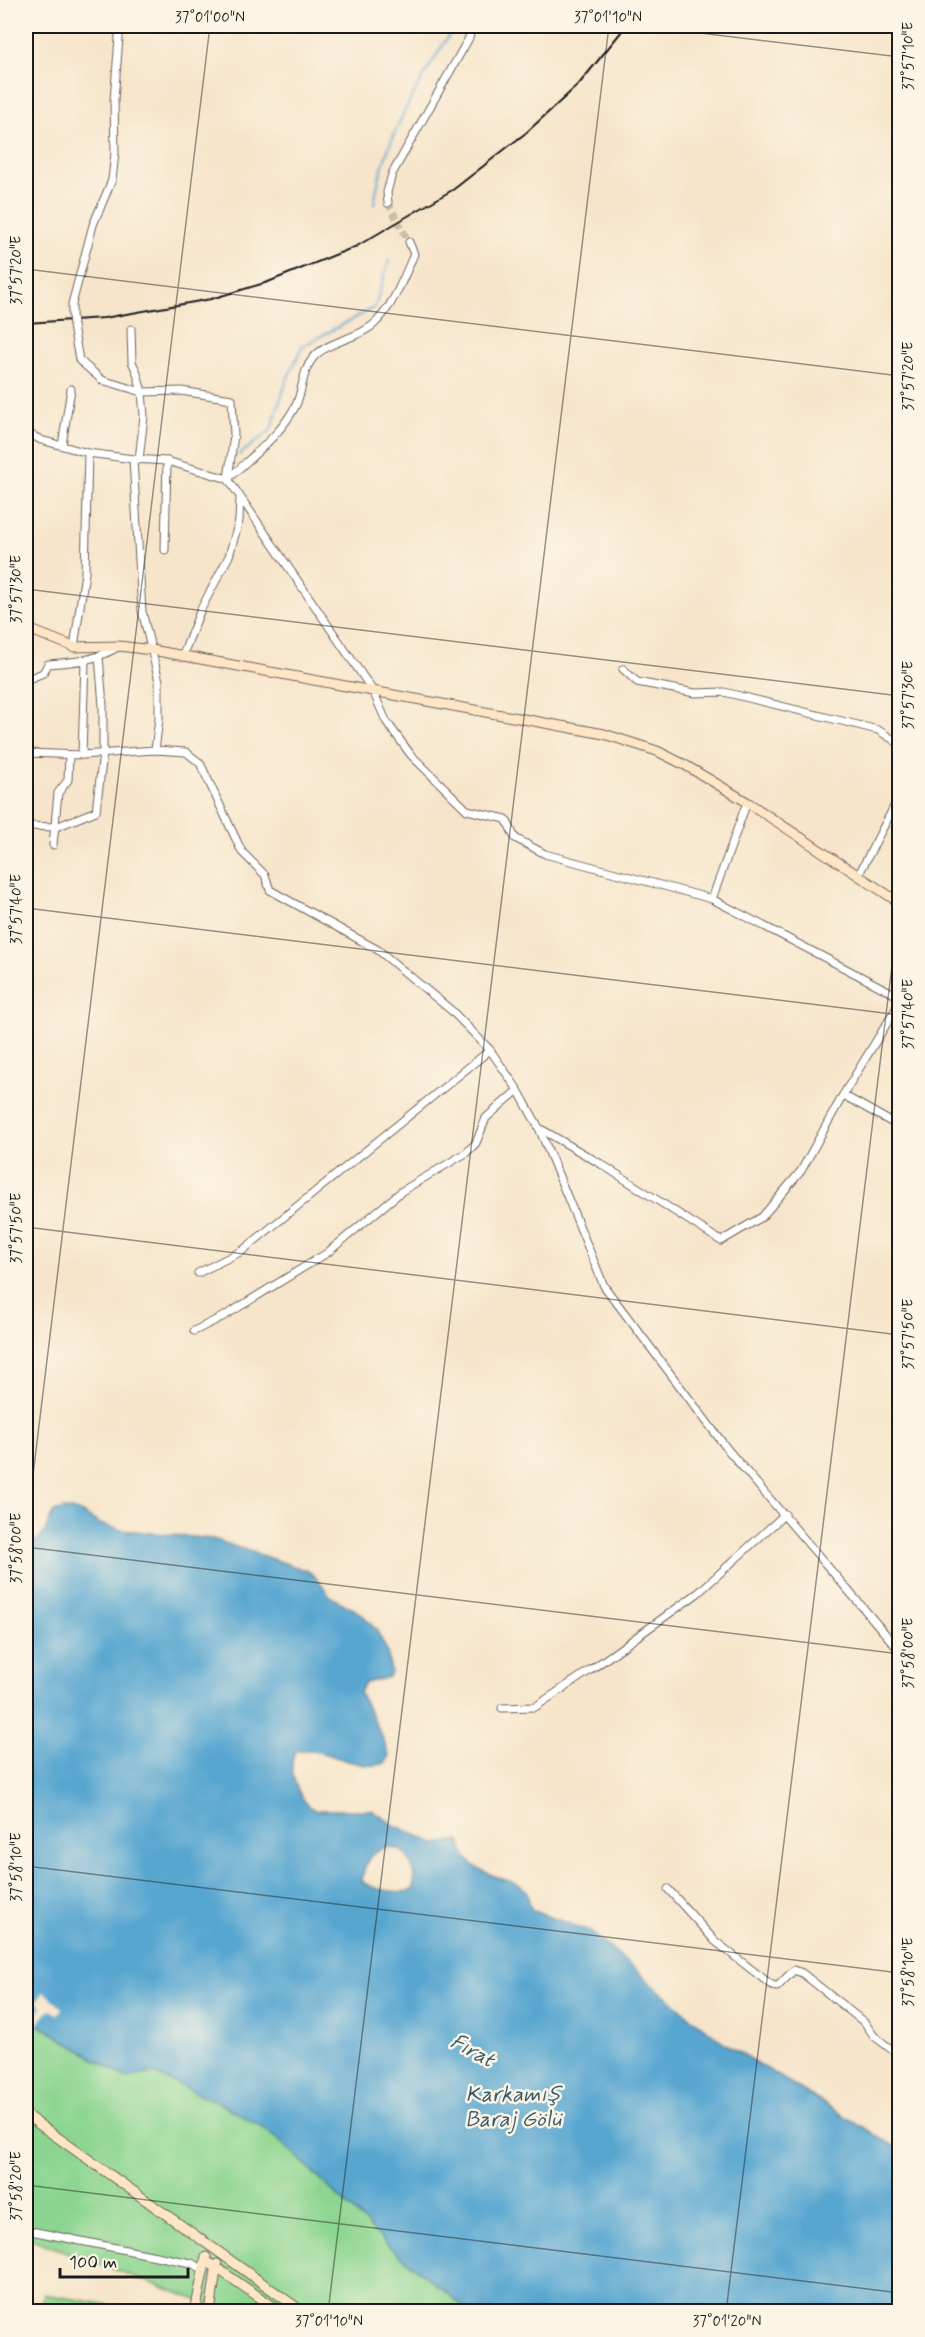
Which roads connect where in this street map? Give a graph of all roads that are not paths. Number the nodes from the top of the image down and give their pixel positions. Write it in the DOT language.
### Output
graph roads {
  1 [pos="118,26"];
  2 [pos="472,26"];
  3 [pos="388,203"];
  4 [pos="409,242"];
  5 [pos="131,329"];
  6 [pos="71,389"];
  7 [pos="142,392"];
  8 [pos="26,432"];
  9 [pos="62,445"];
  10 [pos="88,453"];
  11 [pos="136,459"];
  12 [pos="168,461"];
  13 [pos="228,479"];
  14 [pos="240,499"];
  15 [pos="165,550"];
  16 [pos="26,628"];
  17 [pos="119,646"];
  18 [pos="74,647"];
  19 [pos="152,650"];
  20 [pos="99,657"];
  21 [pos="182,657"];
  22 [pos="85,661"];
  23 [pos="623,669"];
  24 [pos="26,680"];
  25 [pos="373,691"];
  26 [pos="900,744"];
  27 [pos="155,750"];
  28 [pos="26,753"];
  29 [pos="103,754"];
  30 [pos="69,755"];
  31 [pos="82,756"];
  32 [pos="900,795"];
  33 [pos="747,802"];
  34 [pos="26,826"];
  35 [pos="56,827"];
  36 [pos="53,845"];
  37 [pos="858,876"];
  38 [pos="712,899"];
  39 [pos="900,903"];
  40 [pos="900,997"];
  41 [pos="900,1002"];
  42 [pos="490,1050"];
  43 [pos="518,1090"];
  44 [pos="843,1095"];
  45 [pos="900,1127"];
  46 [pos="539,1128"];
  47 [pos="198,1273"];
  48 [pos="194,1331"];
  49 [pos="785,1514"];
  50 [pos="900,1651"];
  51 [pos="502,1708"];
  52 [pos="668,1889"];
  53 [pos="900,2056"];
  54 [pos="26,2115"];
  55 [pos="26,2230"];
  56 [pos="208,2245"];
  57 [pos="220,2254"];
  58 [pos="205,2260"];
  59 [pos="216,2267"];
  60 [pos="203,2271"];
  61 [pos="195,2312"];
  62 [pos="210,2312"];
  63 [pos="281,2312"];
  64 [pos="303,2312"];
  1 -- 7 [label="street, bridge"];
  2 -- 3 [label="street"];
  4 -- 13 [label="street"];
  5 -- 7 [label="street"];
  6 -- 9 [label="street"];
  7 -- 11 [label="street"];
  7 -- 13 [label="street"];
  8 -- 9 [label="street"];
  9 -- 10 [label="street"];
  10 -- 11 [label="street"];
  10 -- 18 [label="street"];
  11 -- 12 [label="street"];
  11 -- 19 [label="street"];
  12 -- 13 [label="street"];
  12 -- 15 [label="street"];
  13 -- 14 [label="street"];
  14 -- 21 [label="street"];
  14 -- 25 [label="street"];
  16 -- 18 [label="street"];
  17 -- 18 [label="street"];
  17 -- 19 [label="street"];
  17 -- 20 [label="street"];
  19 -- 21 [label="street"];
  19 -- 27 [label="street"];
  20 -- 22 [label="street"];
  20 -- 29 [label="street"];
  21 -- 25 [label="street"];
  22 -- 24 [label="street"];
  22 -- 31 [label="street"];
  23 -- 26 [label="street"];
  25 -- 33 [label="street"];
  25 -- 38 [label="street"];
  27 -- 29 [label="street"];
  27 -- 42 [label="street"];
  28 -- 30 [label="street"];
  29 -- 31 [label="street"];
  29 -- 35 [label="street"];
  30 -- 31 [label="street"];
  30 -- 35 [label="street"];
  32 -- 37 [label="street"];
  33 -- 37 [label="street"];
  33 -- 38 [label="street"];
  34 -- 35 [label="street"];
  35 -- 36 [label="street"];
  37 -- 39 [label="street"];
  38 -- 40 [label="street"];
  41 -- 44 [label="street"];
  42 -- 43 [label="street"];
  42 -- 47 [label="street"];
  43 -- 46 [label="street"];
  43 -- 48 [label="street"];
  44 -- 45 [label="street"];
  44 -- 46 [label="street"];
  46 -- 49 [label="street"];
  49 -- 50 [label="street"];
  49 -- 51 [label="street"];
  52 -- 53 [label="street"];
  54 -- 56 [label="street"];
  55 -- 60 [label="street"];
  56 -- 57 [label="street"];
  56 -- 58 [label="street"];
  57 -- 59 [label="street"];
  57 -- 64 [label="street"];
  58 -- 59 [label="street"];
  58 -- 60 [label="street"];
  59 -- 60 [label="street"];
  59 -- 62 [label="street"];
  59 -- 63 [label="street"];
  60 -- 61 [label="street"];
}
